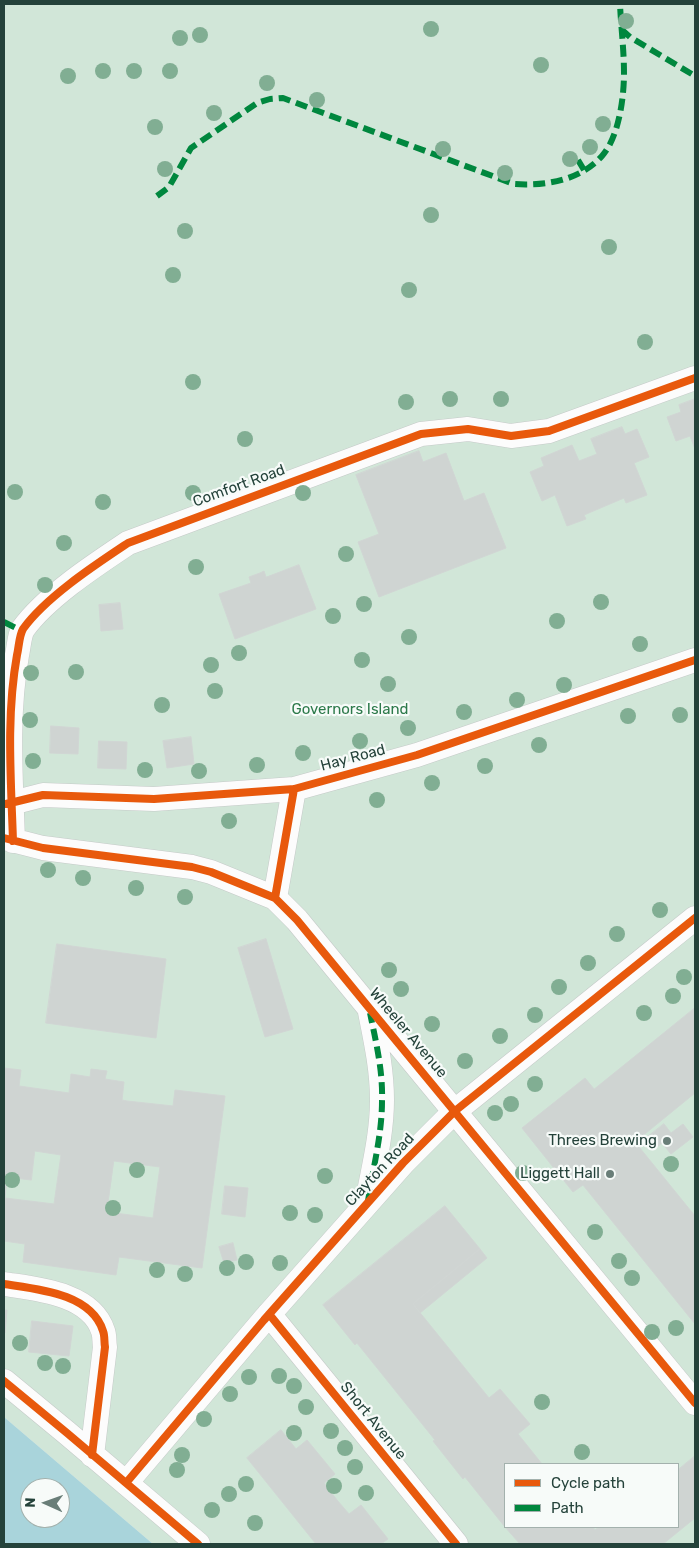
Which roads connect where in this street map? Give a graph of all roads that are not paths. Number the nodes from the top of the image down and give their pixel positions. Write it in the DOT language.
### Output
graph roads {
  1 [pos="695,378"];
  2 [pos="13,626"];
  3 [pos="695,660"];
  4 [pos="294,789"];
  5 [pos="8,804"];
  6 [pos="8,840"];
  7 [pos="275,898"];
  8 [pos="695,918"];
  9 [pos="370,1009"];
  10 [pos="455,1112"];
  11 [pos="367,1203"];
  12 [pos="4,1284"];
  13 [pos="269,1314"];
  14 [pos="4,1381"];
  15 [pos="695,1403"];
  16 [pos="92,1455"];
  17 [pos="126,1483"];
  18 [pos="198,1544"];
  19 [pos="456,1544"];
  1 -- 2 [label="street, Comfort Road"];
  2 -- 5 [label="street, Comfort Road"];
  3 -- 4 [label="street, Hay Road"];
  4 -- 5 [label="street, Hay Road"];
  4 -- 7 [label="street"];
  5 -- 6 [label="street, Comfort Road"];
  6 -- 7 [label="street, Wheeler Avenue"];
  7 -- 9 [label="street, Wheeler Avenue"];
  8 -- 10 [label="street, Clayton Road"];
  9 -- 10 [label="street, Wheeler Avenue"];
  9 -- 11 [label="street"];
  10 -- 11 [label="street, Clayton Road"];
  10 -- 15 [label="street, Wheeler Avenue"];
  11 -- 13 [label="street, Clayton Road"];
  12 -- 16 [label="street"];
  13 -- 17 [label="street, Clayton Road"];
  13 -- 19 [label="street, Short Avenue"];
  14 -- 16 [label="street"];
  16 -- 17 [label="street"];
  17 -- 18 [label="street"];
}
